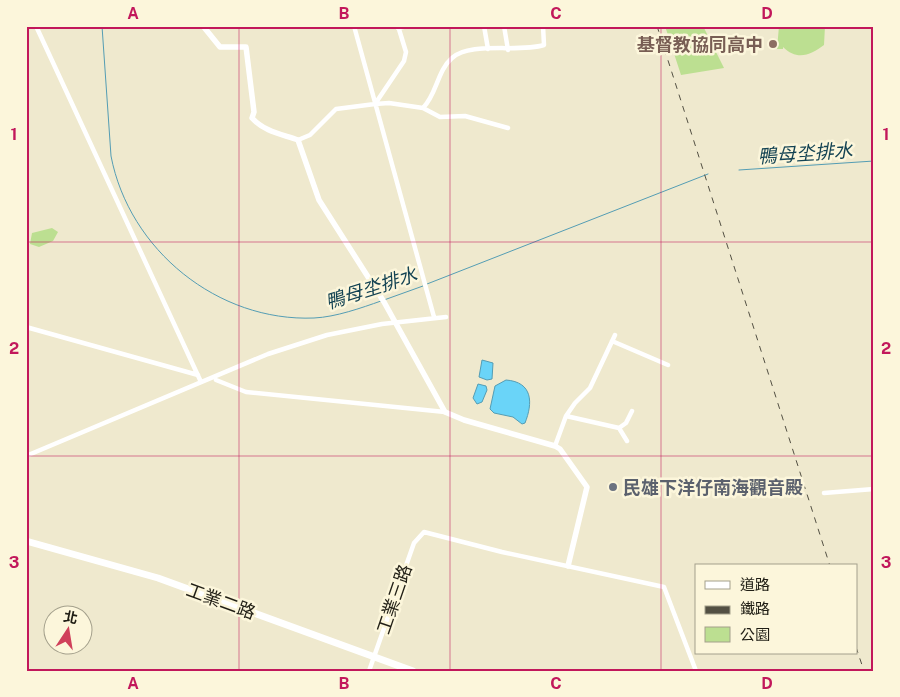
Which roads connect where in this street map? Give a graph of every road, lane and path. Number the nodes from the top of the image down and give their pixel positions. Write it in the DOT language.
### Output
graph roads {
  1 [pos="36,26"];
  2 [pos="203,26"];
  3 [pos="354,26"];
  4 [pos="408,26"];
  5 [pos="484,26"];
  6 [pos="504,26"];
  7 [pos="542,26"];
  8 [pos="398,27"];
  9 [pos="488,50"];
  10 [pos="508,50"];
  11 [pos="375,104"];
  12 [pos="423,108"];
  13 [pos="508,128"];
  14 [pos="298,140"];
  15 [pos="434,317"];
  16 [pos="446,317"];
  17 [pos="395,322"];
  18 [pos="26,327"];
  19 [pos="614,335"];
  20 [pos="612,341"];
  21 [pos="668,364"];
  22 [pos="198,375"];
  23 [pos="216,380"];
  24 [pos="201,382"];
  25 [pos="632,411"];
  26 [pos="445,412"];
  27 [pos="566,416"];
  28 [pos="619,428"];
  29 [pos="627,441"];
  30 [pos="555,446"];
  31 [pos="26,456"];
  32 [pos="874,489"];
  33 [pos="824,493"];
  34 [pos="26,542"];
  35 [pos="568,566"];
  36 [pos="374,657"];
  37 [pos="369,671"];
  38 [pos="413,671"];
  39 [pos="696,671"];
  1 -- 22 [label="street"];
  2 -- 14 [label="street"];
  3 -- 11 [label="street"];
  4 -- 8 [label="street"];
  5 -- 9 [label="street"];
  6 -- 10 [label="street"];
  7 -- 10 [label="street"];
  8 -- 11 [label="street"];
  9 -- 10 [label="street"];
  9 -- 12 [label="street"];
  11 -- 12 [label="street"];
  11 -- 14 [label="street"];
  11 -- 15 [label="street"];
  12 -- 13 [label="street"];
  14 -- 17 [label="street"];
  15 -- 16 [label="street"];
  15 -- 17 [label="street"];
  17 -- 24 [label="street"];
  17 -- 26 [label="street"];
  18 -- 22 [label="street"];
  19 -- 20 [label="street"];
  20 -- 21 [label="street"];
  20 -- 27 [label="street"];
  22 -- 24 [label="street"];
  23 -- 26 [label="street"];
  24 -- 31 [label="street"];
  25 -- 28 [label="street"];
  26 -- 30 [label="street"];
  27 -- 28 [label="street"];
  27 -- 30 [label="street"];
  28 -- 29 [label="street"];
  30 -- 35 [label="street"];
  32 -- 33 [label="street"];
  34 -- 36 [label="main road, 工業二路"];
  35 -- 36 [label="street, 工業三路"];
  35 -- 39 [label="street"];
  36 -- 37 [label="street, 工業三路"];
  36 -- 38 [label="main road, 工業二路"];
}
